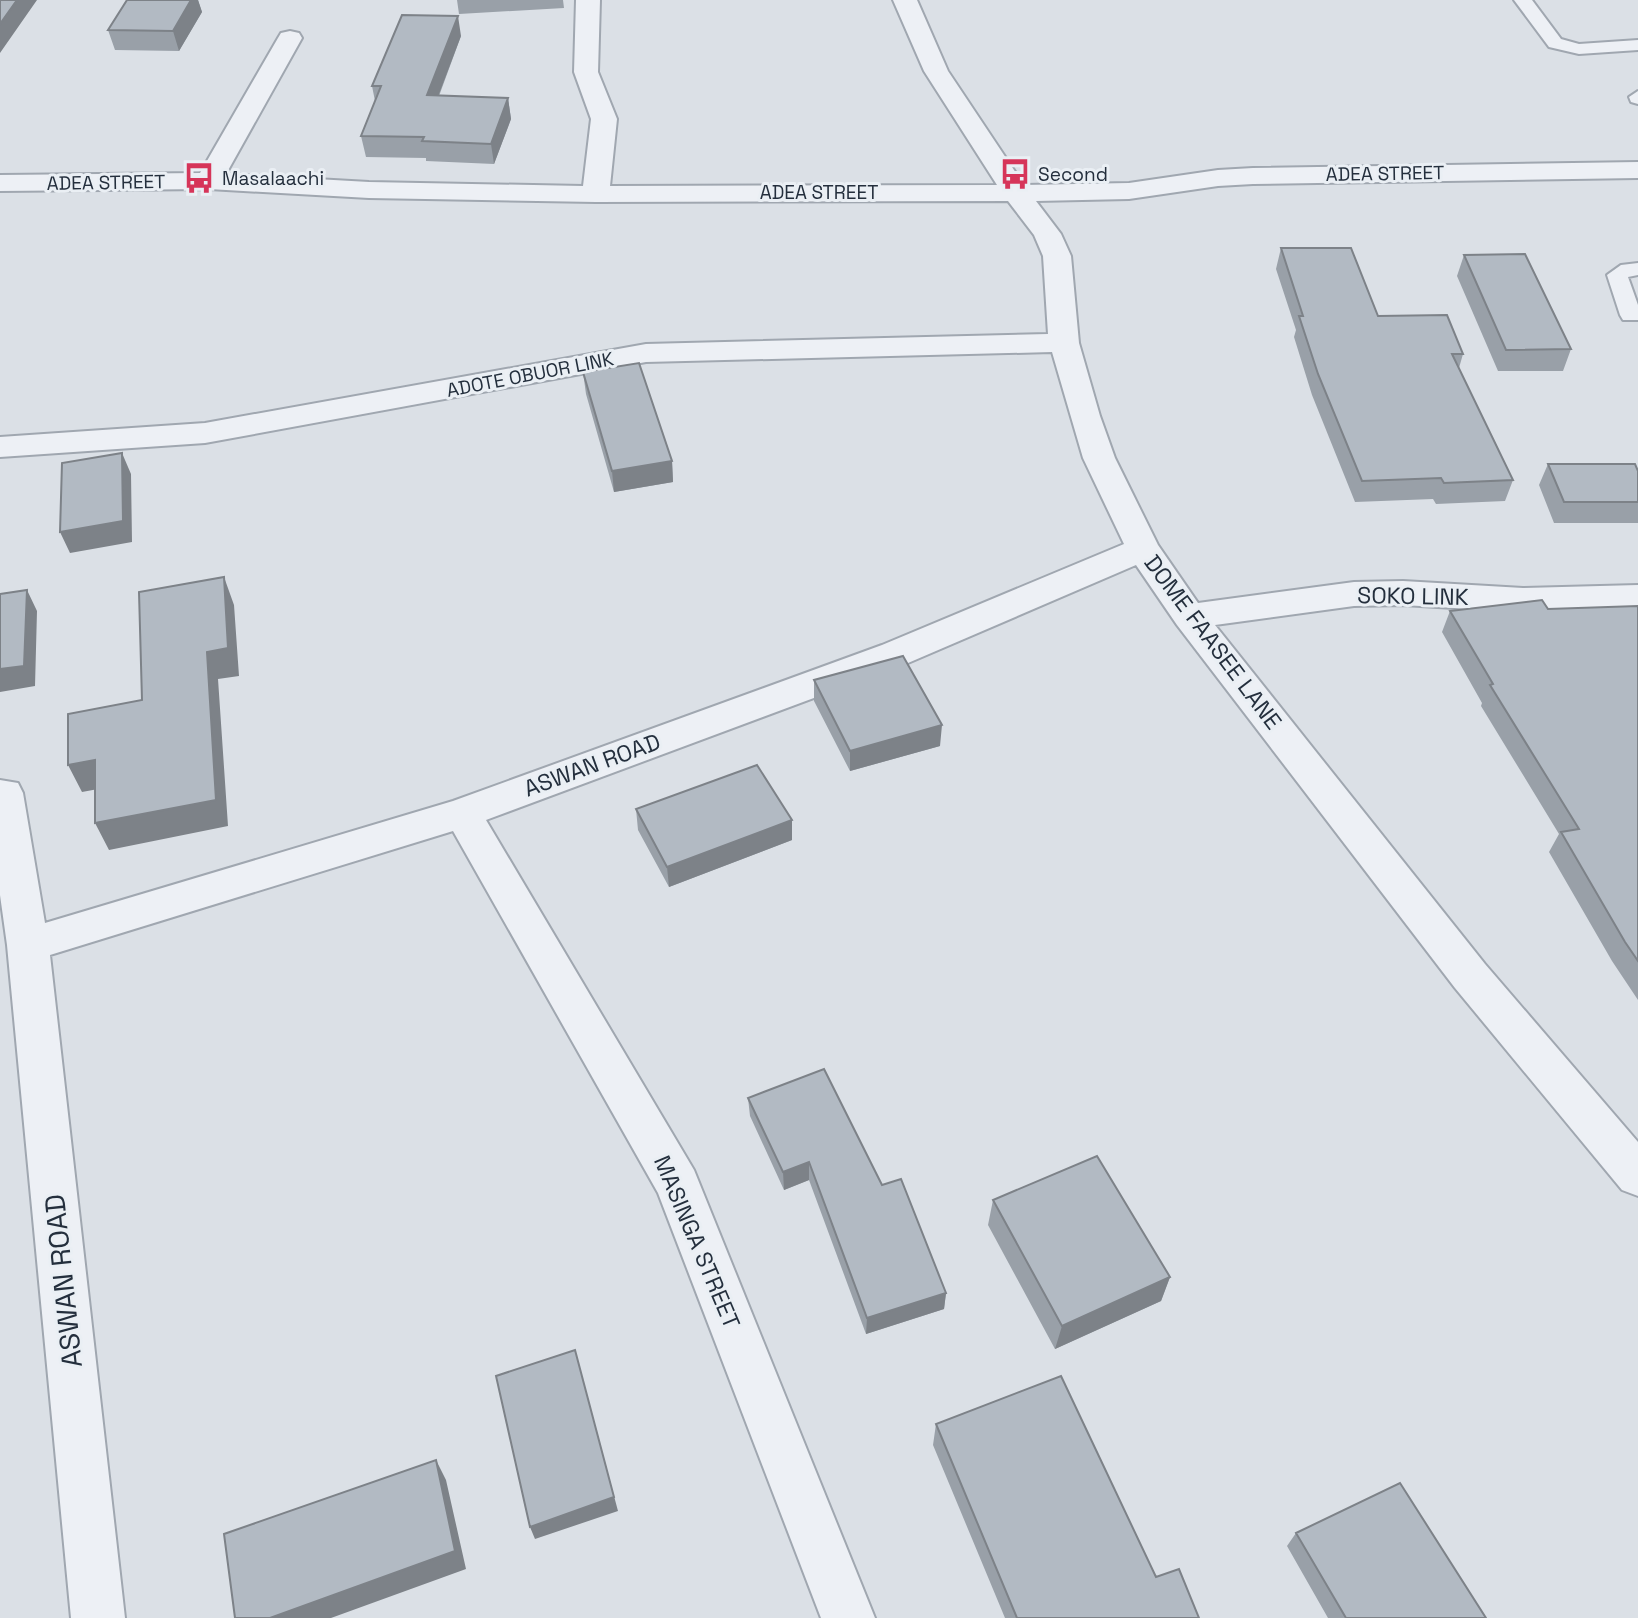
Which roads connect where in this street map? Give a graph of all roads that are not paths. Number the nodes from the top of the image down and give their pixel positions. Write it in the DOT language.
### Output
graph roads {
  1 [pos="588,0"];
  2 [pos="905,0"];
  3 [pos="1523,0"];
  4 [pos="290,37"];
  5 [pos="1638,46"];
  6 [pos="1638,170"];
  7 [pos="209,181"];
  8 [pos="0,183"];
  9 [pos="1016,193"];
  10 [pos="596,194"];
  11 [pos="1638,269"];
  12 [pos="1631,315"];
  13 [pos="1064,344"];
  14 [pos="0,447"];
  15 [pos="1143,549"];
  16 [pos="1638,597"];
  17 [pos="1189,616"];
  18 [pos="4,793"];
  19 [pos="462,813"];
  20 [pos="29,945"];
  21 [pos="1638,1175"];
  22 [pos="98,1618"];
  23 [pos="848,1618"];
  1 -- 10 [label="street"];
  2 -- 9 [label="street, DOME FAASEE LANE"];
  3 -- 5 [label="lane"];
  4 -- 7 [label="street"];
  6 -- 9 [label="street, ADEA STREET"];
  7 -- 8 [label="street, ADEA STREET"];
  7 -- 10 [label="street, ADEA STREET"];
  9 -- 10 [label="street, ADEA STREET"];
  9 -- 13 [label="street, DOME FAASEE LANE"];
  11 -- 12 [label="lane"];
  13 -- 14 [label="street, ADOTE OBUOR LINK"];
  13 -- 15 [label="street, DOME FAASEE LANE"];
  15 -- 17 [label="street, DOME FAASEE LANE"];
  15 -- 19 [label="street, ASWAN ROAD"];
  16 -- 17 [label="street, SOKO LINK"];
  17 -- 21 [label="street, DOME FAASEE LANE"];
  18 -- 20 [label="street, ASWAN ROAD"];
  19 -- 20 [label="street, ASWAN ROAD"];
  19 -- 23 [label="street, MASINGA STREET"];
  20 -- 22 [label="street, ASWAN ROAD"];
}
